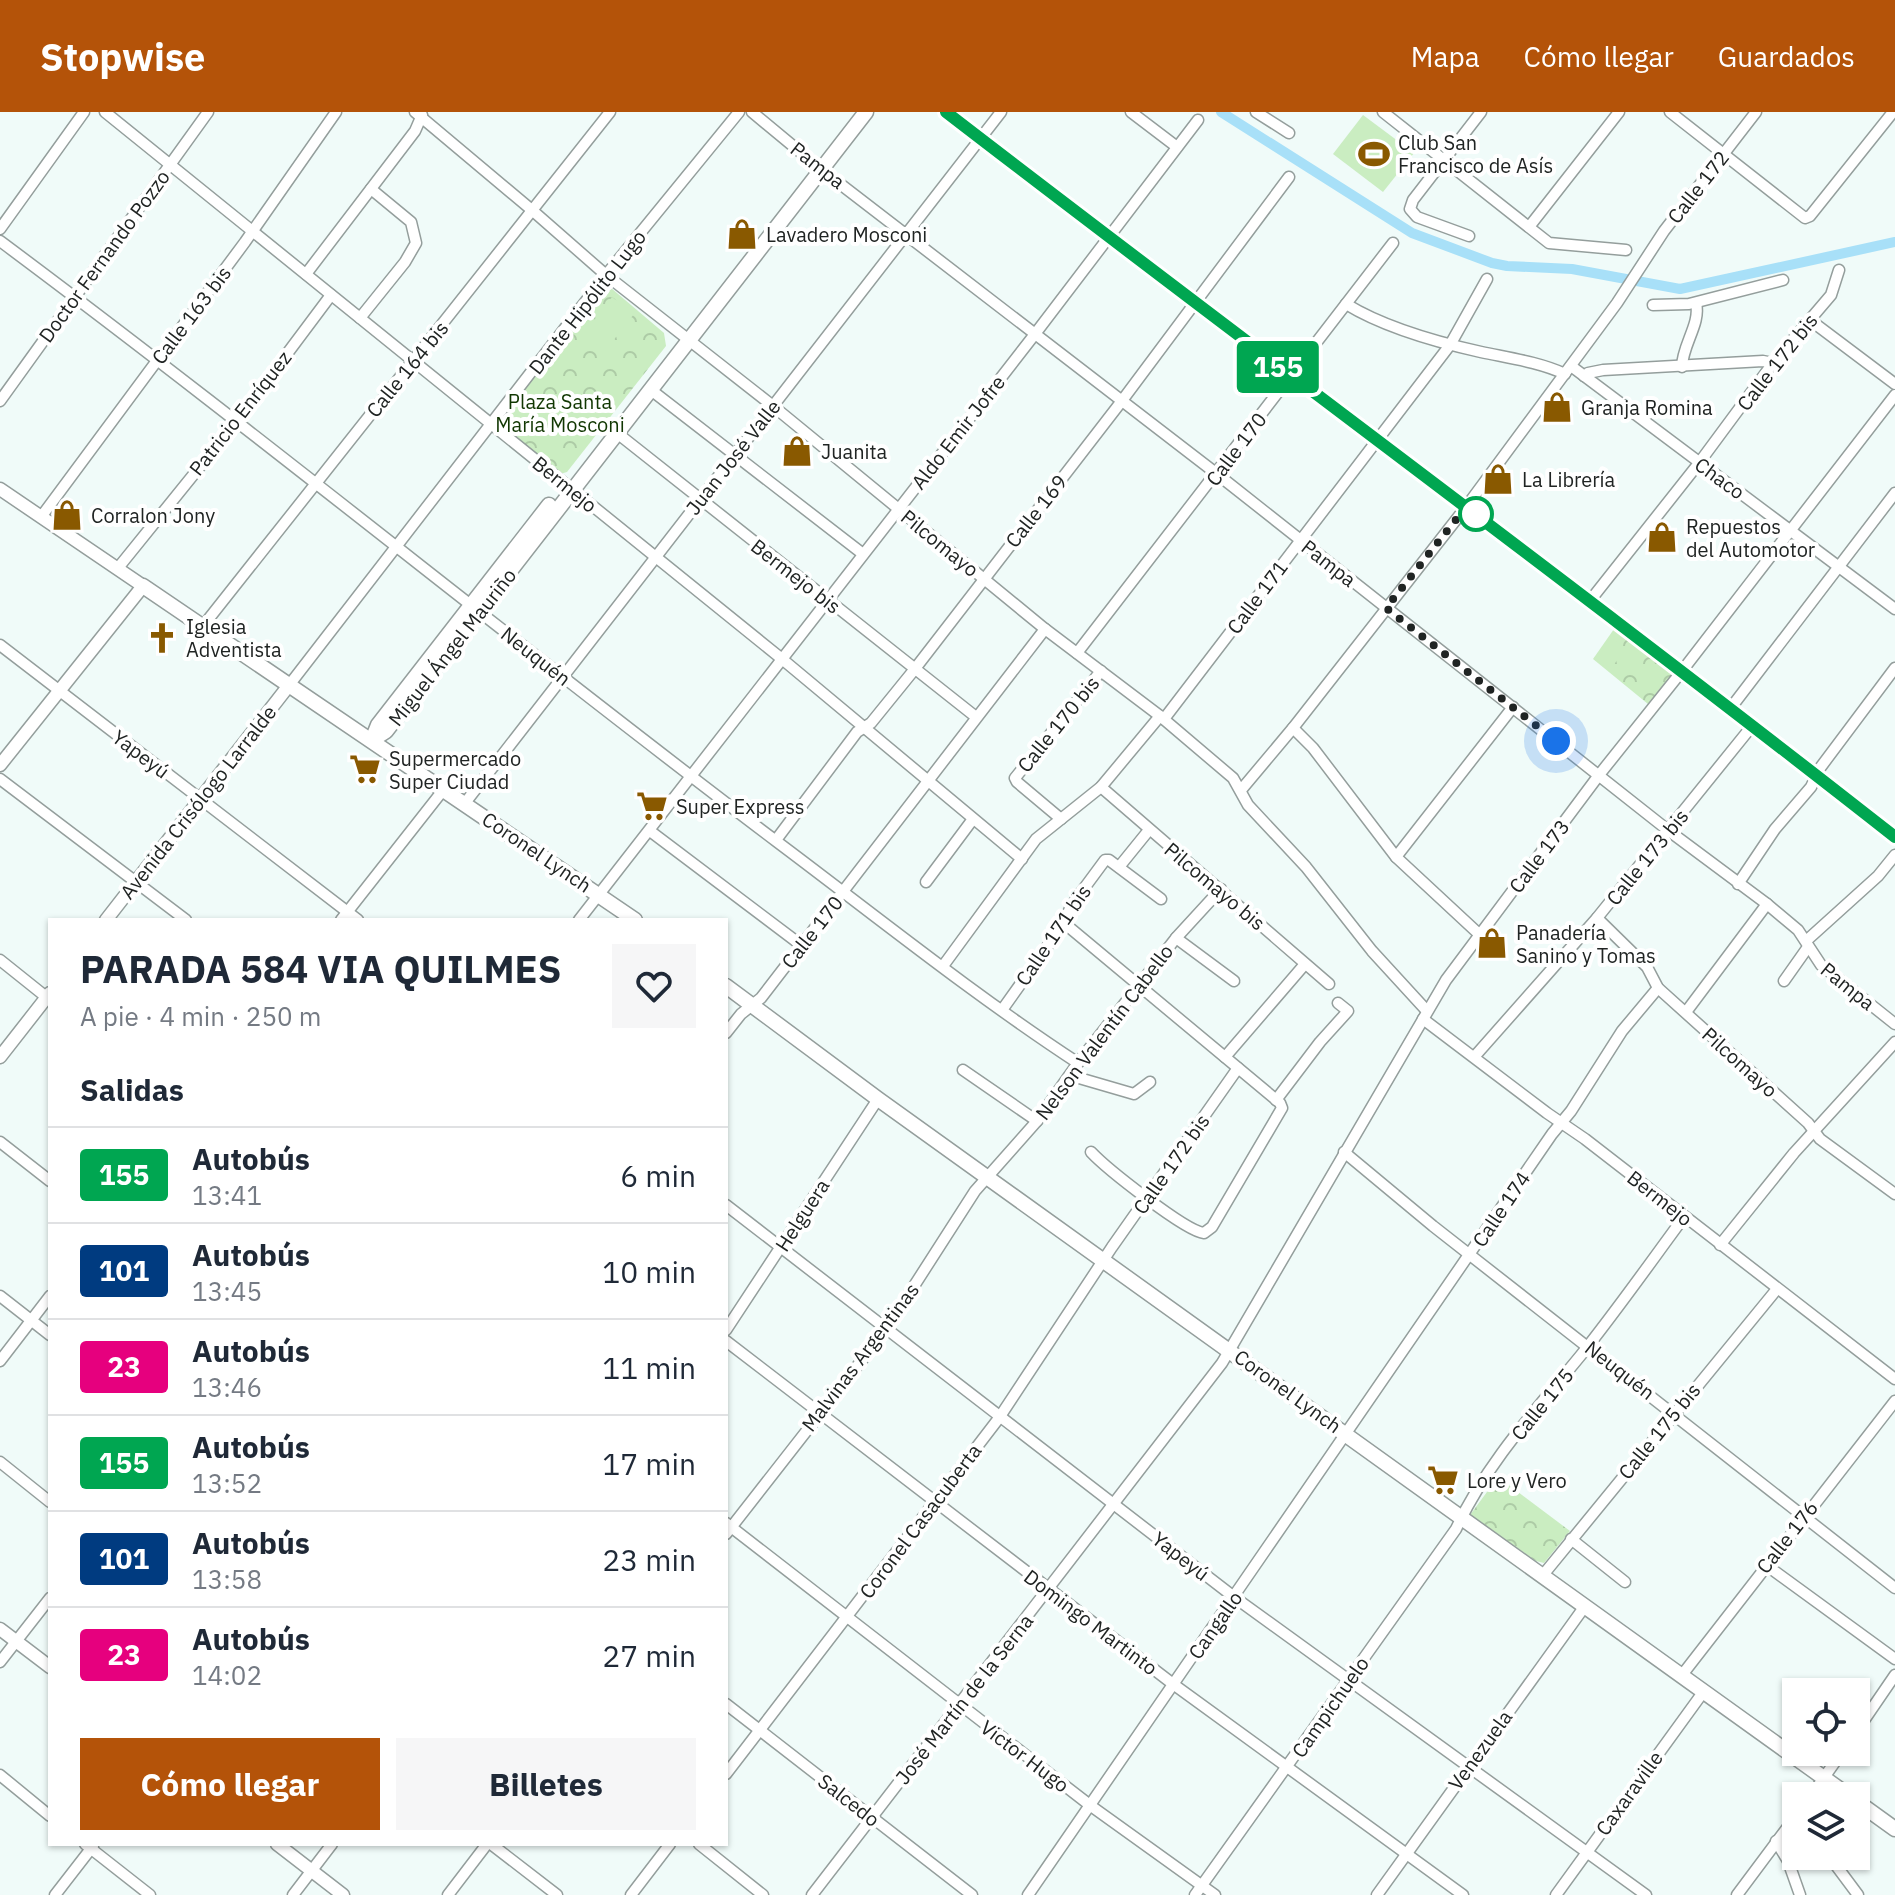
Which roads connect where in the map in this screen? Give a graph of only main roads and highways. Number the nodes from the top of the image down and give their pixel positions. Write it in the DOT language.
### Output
graph roads {
  1 [pos="855,112"];
  2 [pos="866,112"];
  3 [pos="819,167"];
  4 [pos="685,338"];
  5 [pos="569,487"];
  6 [pos="143,586"];
  7 [pos="372,740"];
  8 [pos="632,918"];
  9 [pos="728,987"];
  10 [pos="1830,1782"];
  11 [pos="1870,1811"];
  12 [pos="1895,1829"];
  1 -- 3 [label="main road, Miguel Ángel Mauriño"];
  2 -- 3 [label="main road, Miguel Ángel Mauriño"];
  3 -- 4 [label="main road, Miguel Ángel Mauriño"];
  4 -- 5 [label="main road, Miguel Ángel Mauriño"];
  4 -- 5 [label="main road, Miguel Ángel Mauriño"];
  5 -- 7 [label="main road, Miguel Ángel Mauriño"];
  6 -- 7 [label="main road, Coronel Lynch"];
  7 -- 8 [label="main road, Coronel Lynch"];
  9 -- 10 [label="main road, Coronel Lynch"];
  11 -- 12 [label="main road"];
}
